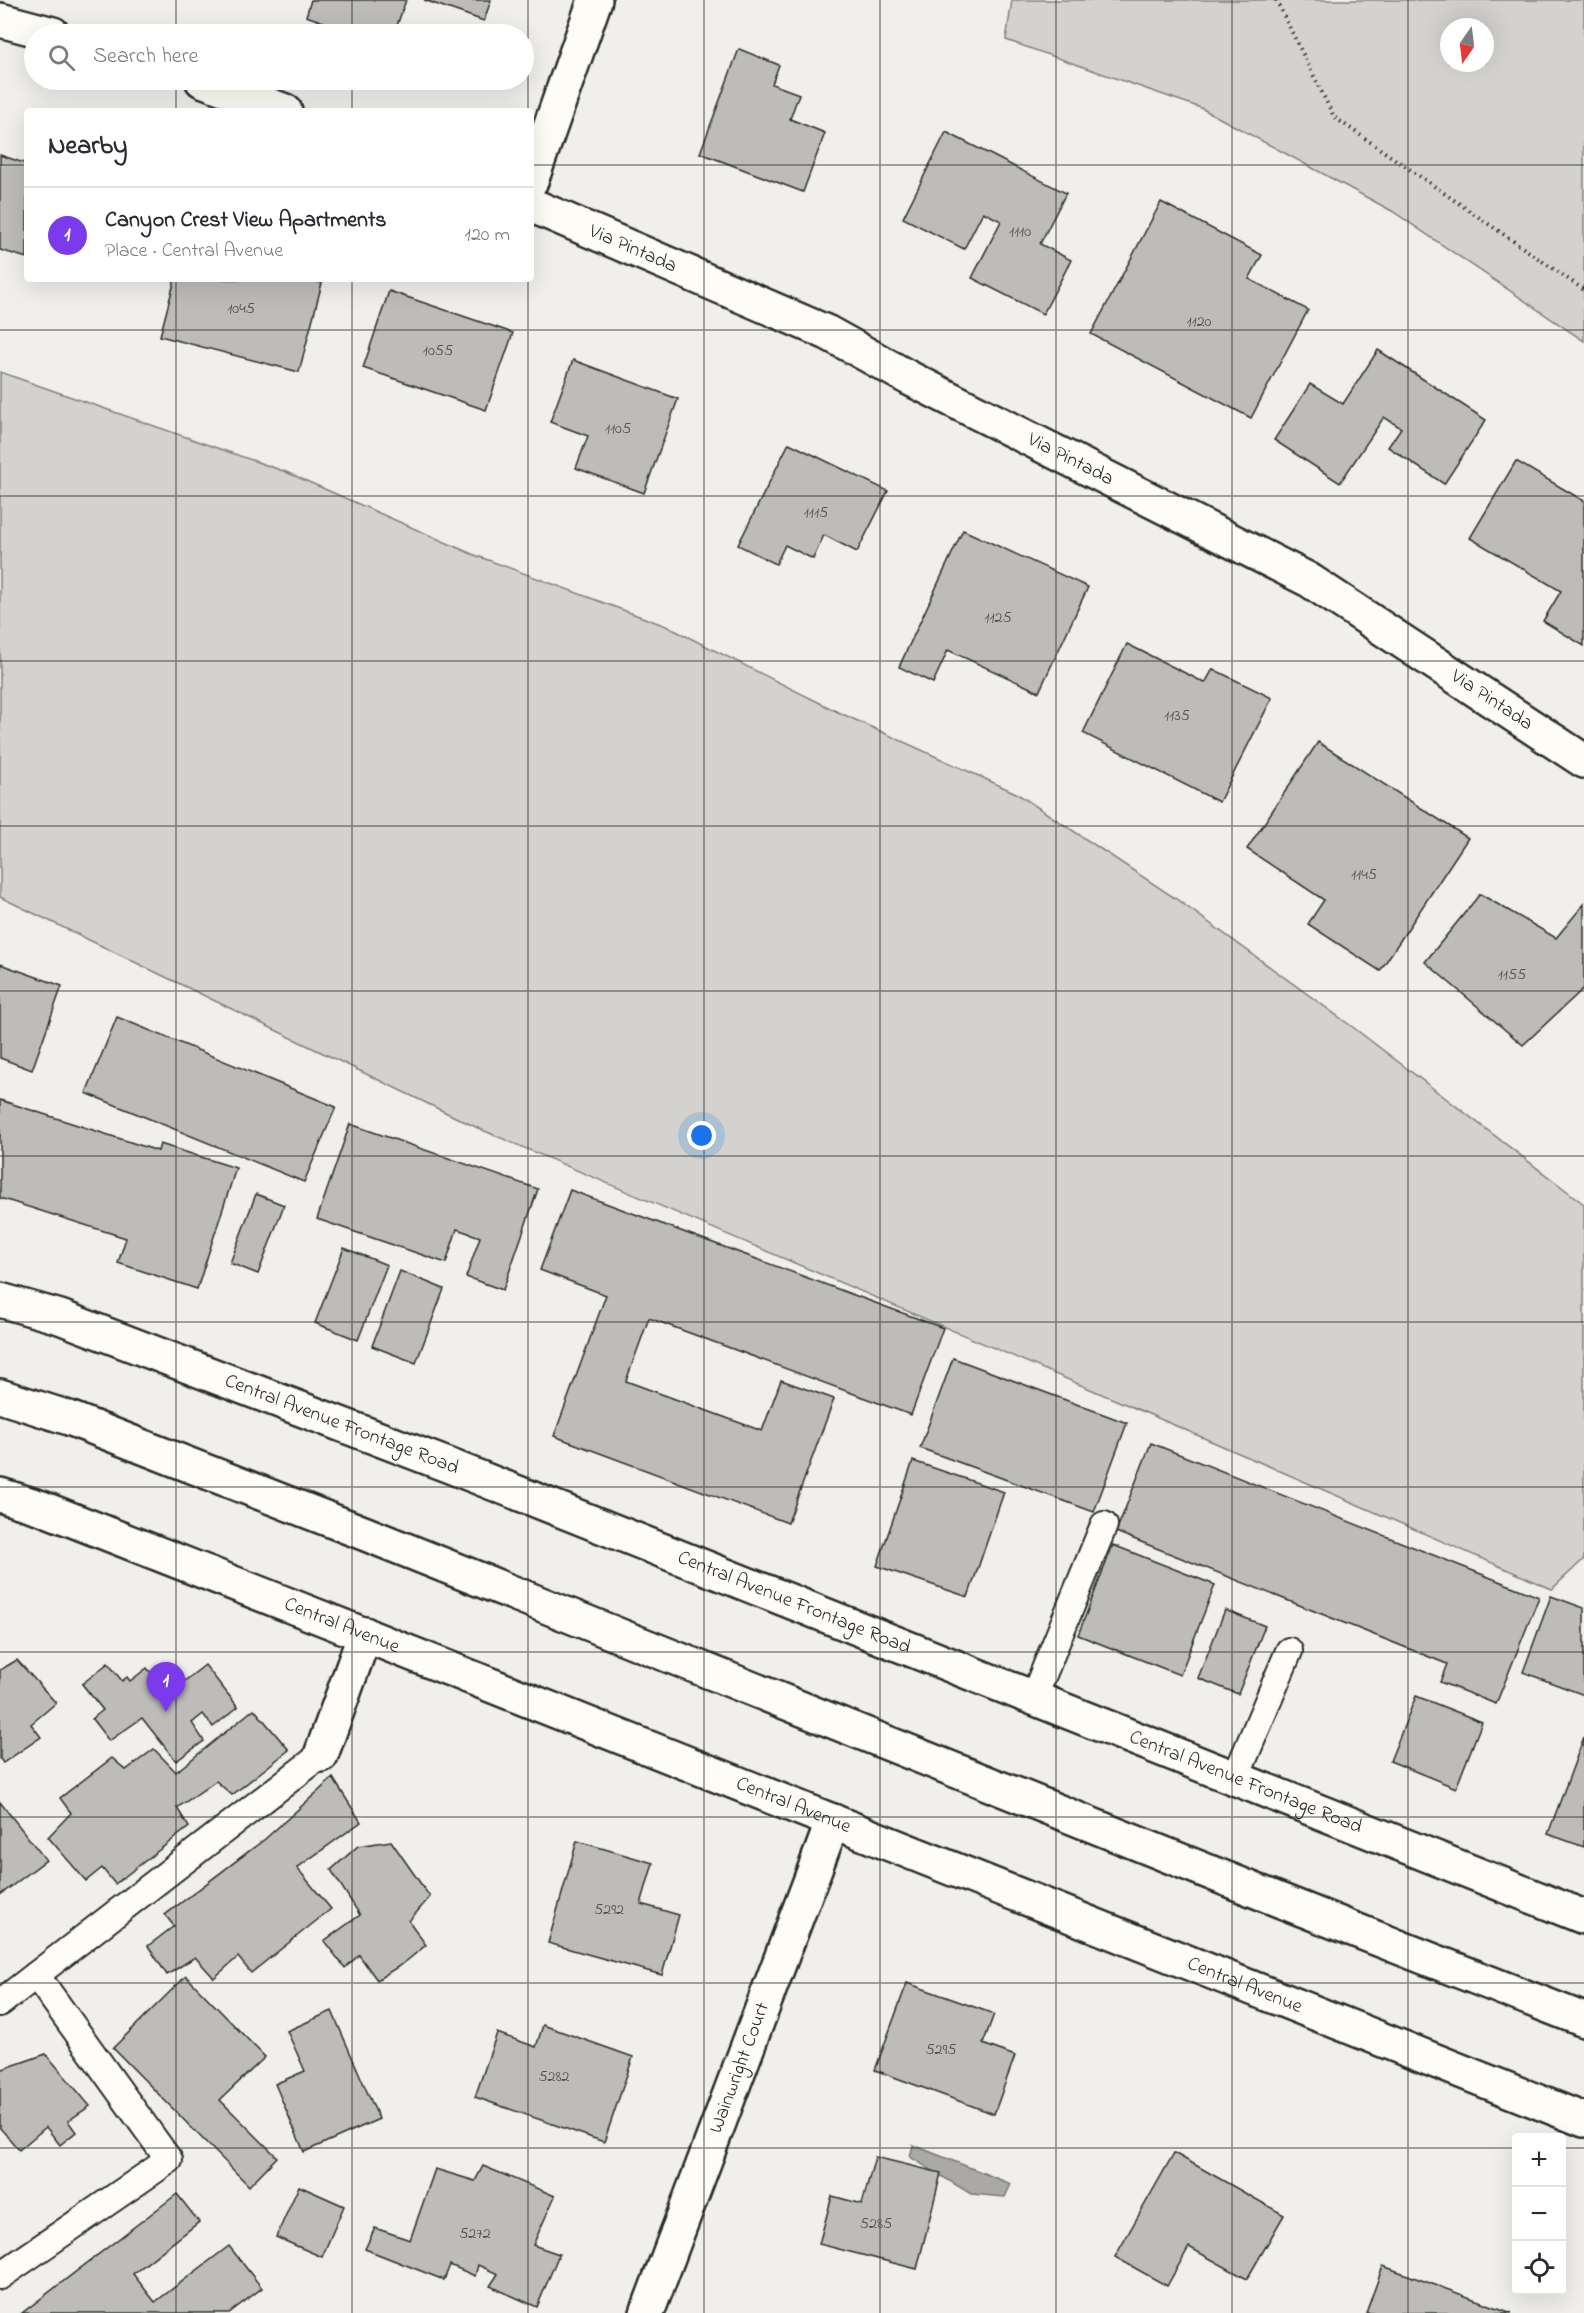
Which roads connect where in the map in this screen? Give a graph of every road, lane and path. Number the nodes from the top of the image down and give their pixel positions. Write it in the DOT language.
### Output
graph roads {
  1 [pos="595,0"];
  2 [pos="1276,0"];
  3 [pos="0,20"];
  4 [pos="24,26"];
  5 [pos="229,90"];
  6 [pos="277,108"];
  7 [pos="534,173"];
  8 [pos="534,206"];
  9 [pos="1584,290"];
  10 [pos="1584,761"];
  11 [pos="0,1300"];
  12 [pos="0,1396"];
  13 [pos="0,1495"];
  14 [pos="1104,1525"];
  15 [pos="365,1634"];
  16 [pos="1289,1651"];
  17 [pos="1033,1699"];
  18 [pos="321,1755"];
  19 [pos="1235,1779"];
  20 [pos="833,1821"];
  21 [pos="1584,1917"];
  22 [pos="36,1975"];
  23 [pos="0,2003"];
  24 [pos="1584,2020"];
  25 [pos="1584,2120"];
  26 [pos="0,2276"];
  27 [pos="647,2313"];
  1 -- 7 [label="street"];
  2 -- 9 [label="path"];
  3 -- 4 [label="street"];
  5 -- 6 [label="street"];
  8 -- 10 [label="street, Via Pintada"];
  11 -- 17 [label="street, Central Avenue Frontage Road"];
  12 -- 24 [label="street"];
  13 -- 15 [label="street, Central Avenue"];
  14 -- 17 [label="lane"];
  15 -- 18 [label="street"];
  15 -- 20 [label="street, Central Avenue"];
  16 -- 19 [label="lane"];
  17 -- 19 [label="street, Central Avenue Frontage Road"];
  18 -- 22 [label="lane"];
  19 -- 21 [label="street, Central Avenue Frontage Road"];
  20 -- 25 [label="street, Central Avenue"];
  20 -- 27 [label="street, Wainwright Court"];
  22 -- 23 [label="lane"];
  22 -- 26 [label="lane"];
}
